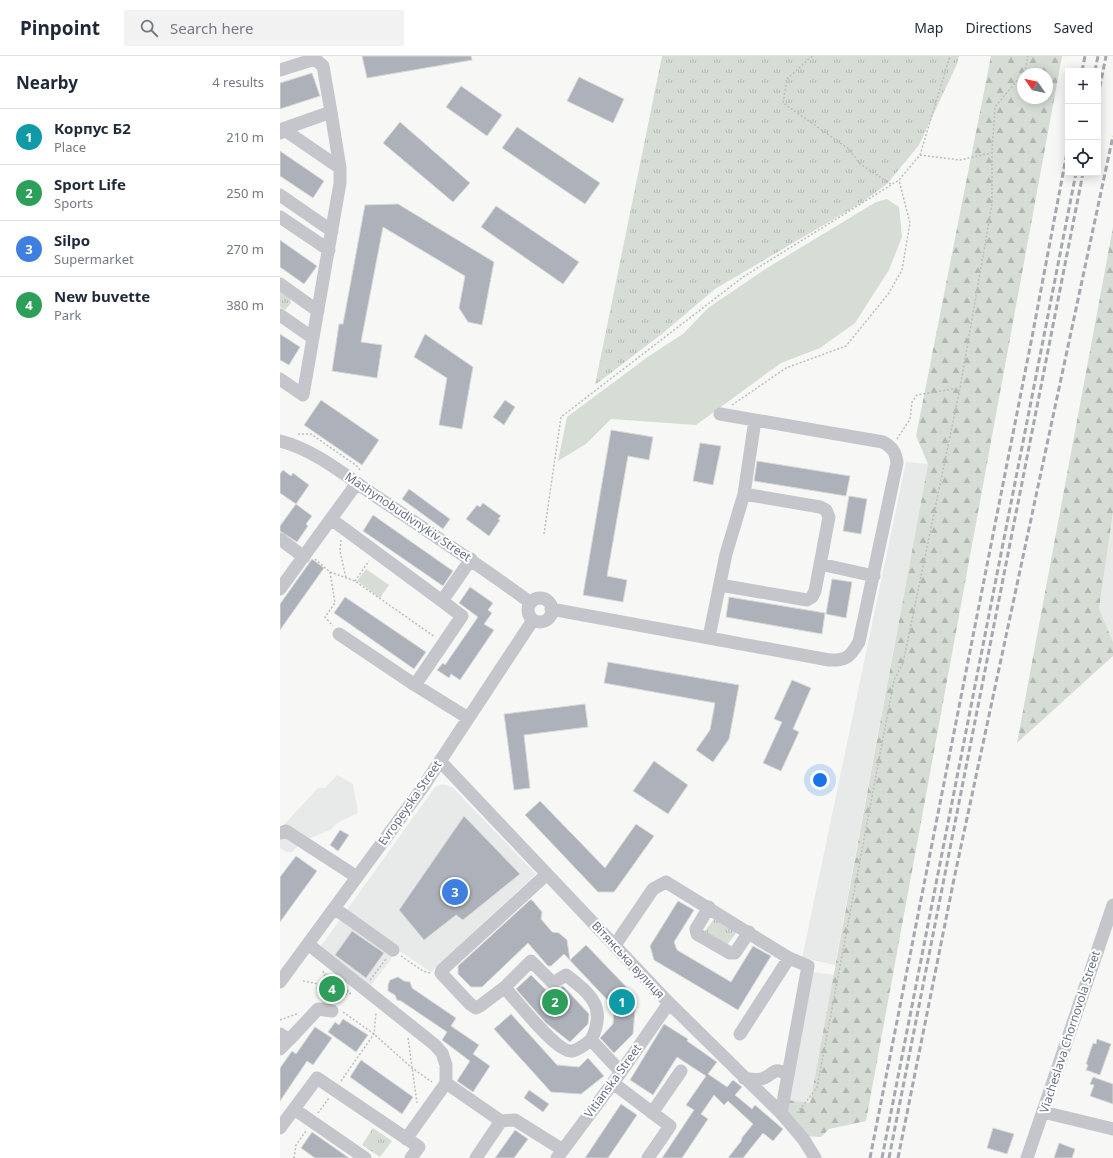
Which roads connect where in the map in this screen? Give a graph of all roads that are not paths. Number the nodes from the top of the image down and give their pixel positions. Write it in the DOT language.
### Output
graph roads {
  1 [pos="280,70"];
  2 [pos="331,112"];
  3 [pos="281,131"];
  4 [pos="340,168"];
  5 [pos="280,195"];
  6 [pos="280,217"];
  7 [pos="332,231"];
  8 [pos="329,250"];
  9 [pos="280,284"];
  10 [pos="318,311"];
  11 [pos="280,315"];
  12 [pos="313,338"];
  13 [pos="280,379"];
  14 [pos="720,414"];
  15 [pos="755,420"];
  16 [pos="280,441"];
  17 [pos="357,483"];
  18 [pos="744,494"];
  19 [pos="331,519"];
  20 [pos="280,539"];
  21 [pos="305,555"];
  22 [pos="471,559"];
  23 [pos="820,564"];
  24 [pos="874,576"];
  25 [pos="720,584"];
  26 [pos="280,589"];
  27 [pos="442,601"];
  28 [pos="531,603"];
  29 [pos="552,609"];
  30 [pos="533,620"];
  31 [pos="339,634"];
  32 [pos="709,637"];
  33 [pos="415,686"];
  34 [pos="468,718"];
  35 [pos="440,761"];
  36 [pos="280,833"];
  37 [pos="547,874"];
  38 [pos="357,877"];
  39 [pos="1113,906"];
  40 [pos="709,907"];
  41 [pos="334,908"];
  42 [pos="748,932"];
  43 [pos="308,944"];
  44 [pos="615,945"];
  45 [pos="393,950"];
  46 [pos="788,958"];
  47 [pos="280,982"];
  48 [pos="505,987"];
  49 [pos="669,1004"];
  50 [pos="333,1006"];
  51 [pos="740,1034"];
  52 [pos="590,1040"];
  53 [pos="283,1041"];
  54 [pos="681,1071"];
  55 [pos="787,1074"];
  56 [pos="617,1078"];
  57 [pos="744,1078"];
  58 [pos="444,1086"];
  59 [pos="294,1109"];
  60 [pos="1043,1112"];
  61 [pos="652,1113"];
  62 [pos="785,1117"];
  63 [pos="501,1121"];
  64 [pos="280,1128"];
  65 [pos="1113,1129"];
  66 [pos="406,1139"];
  67 [pos="560,1154"];
  68 [pos="365,1158"];
  69 [pos="411,1158"];
  70 [pos="476,1158"];
  71 [pos="648,1158"];
  72 [pos="814,1158"];
  73 [pos="1027,1158"];
  1 -- 2 [label="street"];
  2 -- 3 [label="street"];
  2 -- 4 [label="street"];
  3 -- 4 [label="street"];
  4 -- 7 [label="street"];
  5 -- 7 [label="street"];
  6 -- 8 [label="street"];
  7 -- 8 [label="street"];
  8 -- 10 [label="street"];
  9 -- 10 [label="street"];
  10 -- 12 [label="street"];
  11 -- 12 [label="street"];
  12 -- 13 [label="street"];
  14 -- 15 [label="street"];
  15 -- 18 [label="street"];
  15 -- 24 [label="street"];
  16 -- 17 [label="street, Mashynobudivnykiv Street"];
  17 -- 19 [label="street"];
  17 -- 22 [label="street, Mashynobudivnykiv Street"];
  18 -- 23 [label="street"];
  18 -- 25 [label="street"];
  19 -- 21 [label="street"];
  19 -- 27 [label="street"];
  20 -- 21 [label="street"];
  21 -- 26 [label="street"];
  22 -- 27 [label="street"];
  22 -- 28 [label="street, Mashynobudivnykiv Street"];
  23 -- 24 [label="street"];
  23 -- 25 [label="street"];
  24 -- 32 [label="street"];
  25 -- 32 [label="street"];
  27 -- 33 [label="street"];
  28 -- 29 [label="street"];
  28 -- 30 [label="street"];
  29 -- 30 [label="street"];
  29 -- 32 [label="street"];
  30 -- 34 [label="street, Evropeyska Street"];
  31 -- 33 [label="street"];
  33 -- 34 [label="street"];
  34 -- 35 [label="street, Evropeyska Street"];
  35 -- 37 [label="street, Вітянська вулиця"];
  35 -- 38 [label="street, Evropeyska Street"];
  36 -- 38 [label="street"];
  37 -- 44 [label="street, Вітянська вулиця"];
  37 -- 48 [label="street"];
  38 -- 41 [label="street, Evropeyska Street"];
  39 -- 60 [label="street, Viacheslava Chornovola Street"];
  40 -- 42 [label="street"];
  40 -- 42 [label="street"];
  40 -- 44 [label="street"];
  41 -- 43 [label="street, Evropeyska Street"];
  41 -- 45 [label="street"];
  42 -- 46 [label="street"];
  43 -- 47 [label="street, Evropeyska Street"];
  43 -- 58 [label="street"];
  44 -- 49 [label="street, Вітянська вулиця"];
  46 -- 51 [label="street"];
  46 -- 55 [label="street"];
  48 -- 52 [label="street"];
  48 -- 52 [label="street"];
  49 -- 56 [label="street, Vitianska Street"];
  49 -- 57 [label="street, Вітянська вулиця"];
  50 -- 53 [label="street"];
  52 -- 56 [label="street"];
  54 -- 61 [label="street"];
  55 -- 57 [label="street"];
  55 -- 62 [label="street"];
  56 -- 61 [label="street"];
  56 -- 67 [label="street, Vitianska Street"];
  57 -- 62 [label="street, Вітянська вулиця"];
  58 -- 63 [label="street"];
  58 -- 66 [label="street"];
  59 -- 64 [label="street"];
  59 -- 66 [label="street"];
  59 -- 68 [label="street"];
  60 -- 65 [label="street"];
  60 -- 73 [label="street, Viacheslava Chornovola Street"];
  61 -- 71 [label="street"];
  62 -- 72 [label="street, Вітянська вулиця"];
  63 -- 67 [label="street"];
  63 -- 70 [label="street"];
  66 -- 69 [label="street"];
}
